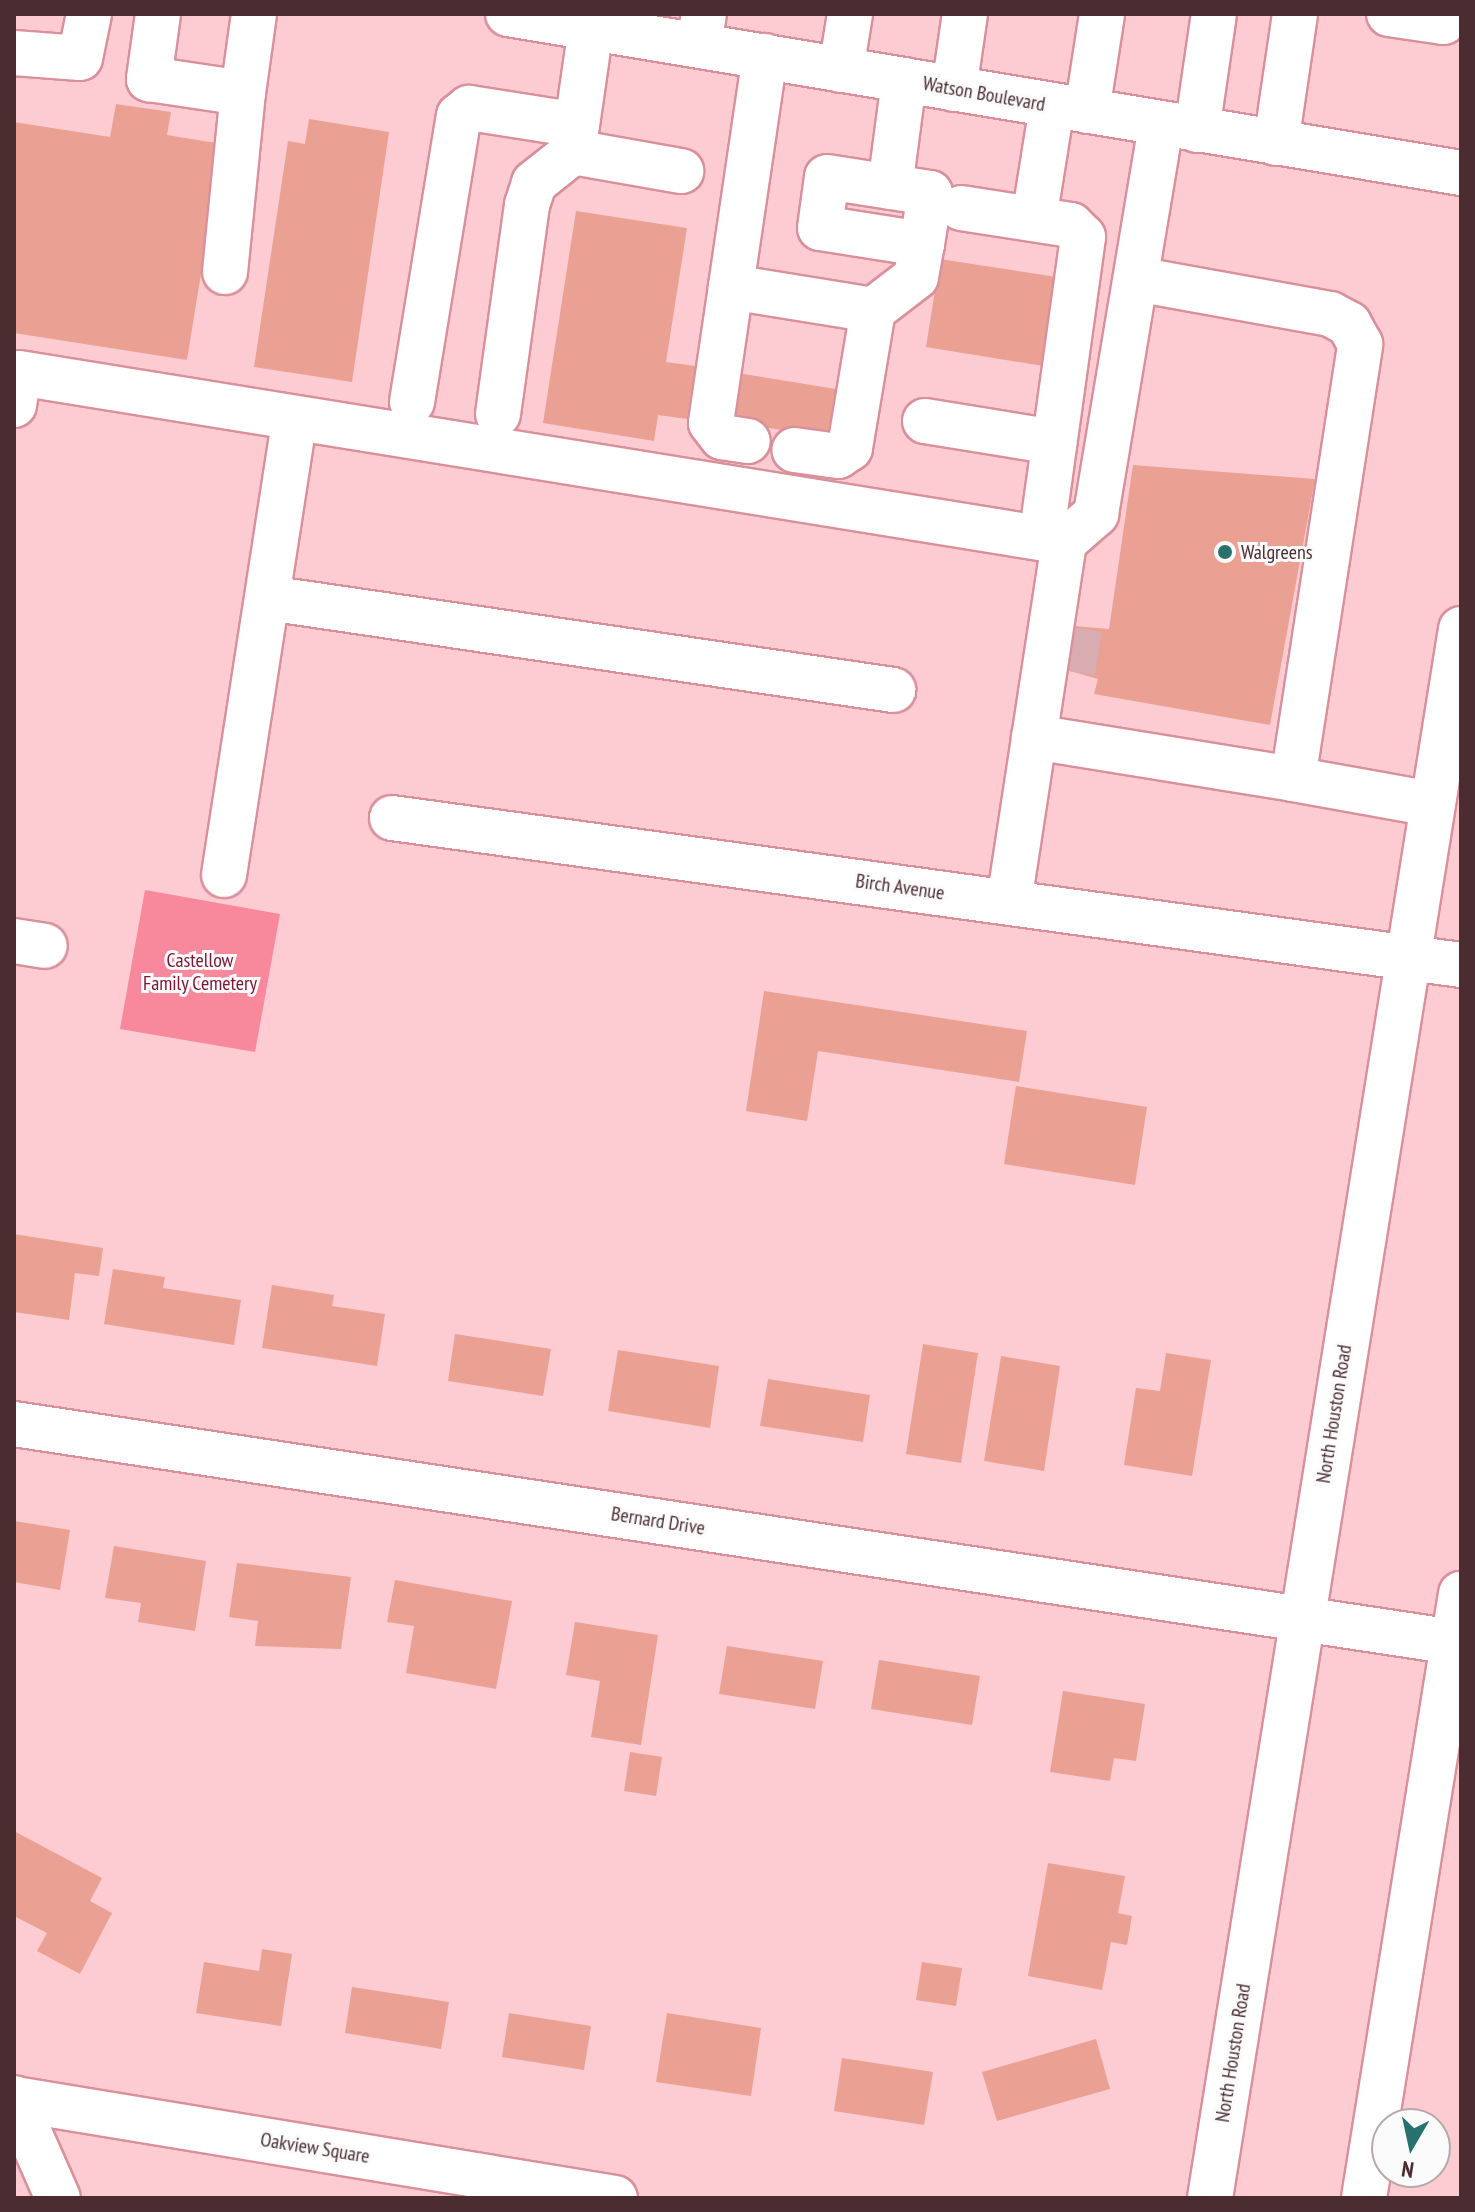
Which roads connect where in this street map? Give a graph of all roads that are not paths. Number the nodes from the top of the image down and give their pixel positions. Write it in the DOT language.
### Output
graph roads {
  1 [pos="89,14"];
  2 [pos="158,14"];
  3 [pos="254,14"];
  4 [pos="508,14"];
  5 [pos="850,14"];
  6 [pos="965,14"];
  7 [pos="1102,14"];
  8 [pos="1214,14"];
  9 [pos="1295,14"];
  10 [pos="1389,14"];
  11 [pos="1445,14"];
  12 [pos="592,20"];
  13 [pos="701,30"];
  14 [pos="14,53"];
  15 [pos="765,56"];
  16 [pos="841,70"];
  17 [pos="904,80"];
  18 [pos="954,89"];
  19 [pos="243,93"];
  20 [pos="1070,108"];
  21 [pos="1179,127"];
  22 [pos="575,139"];
  23 [pos="1276,143"];
  24 [pos="681,171"];
  25 [pos="1461,173"];
  26 [pos="890,187"];
  27 [pos="961,208"];
  28 [pos="1034,219"];
  29 [pos="922,244"];
  30 [pos="225,272"];
  31 [pos="1136,279"];
  32 [pos="731,287"];
  33 [pos="873,310"];
  34 [pos="16,384"];
  35 [pos="412,402"];
  36 [pos="498,414"];
  37 [pos="295,418"];
  38 [pos="925,421"];
  39 [pos="748,441"];
  40 [pos="1054,442"];
  41 [pos="794,450"];
  42 [pos="1096,514"];
  43 [pos="1053,540"];
  44 [pos="268,598"];
  45 [pos="1080,626"];
  46 [pos="1461,629"];
  47 [pos="1073,672"];
  48 [pos="893,690"];
  49 [pos="1048,739"];
  50 [pos="1293,779"];
  51 [pos="1432,804"];
  52 [pos="392,818"];
  53 [pos="224,875"];
  54 [pos="1009,902"];
  55 [pos="1407,956"];
  56 [pos="1461,965"];
  57 [pos="14,1424"];
  58 [pos="1461,1594"];
  59 [pos="1302,1618"];
  60 [pos="1453,1642"];
  61 [pos="14,2098"];
  62 [pos="58,2198"];
  63 [pos="615,2198"];
  64 [pos="1210,2198"];
  65 [pos="1364,2198"];
  1 -- 14 [label="street"];
  2 -- 19 [label="street"];
  3 -- 19 [label="street"];
  4 -- 12 [label="street, Watson Boulevard"];
  5 -- 16 [label="street"];
  6 -- 18 [label="street"];
  7 -- 20 [label="street"];
  8 -- 21 [label="street"];
  9 -- 23 [label="street"];
  10 -- 11 [label="street"];
  12 -- 13 [label="street, Watson Boulevard"];
  12 -- 22 [label="street"];
  13 -- 15 [label="street, Watson Boulevard"];
  15 -- 16 [label="street, Watson Boulevard"];
  15 -- 32 [label="street"];
  16 -- 17 [label="street, Watson Boulevard"];
  17 -- 18 [label="street, Watson Boulevard"];
  17 -- 26 [label="street"];
  18 -- 20 [label="street, Watson Boulevard"];
  19 -- 30 [label="street"];
  20 -- 21 [label="street, Watson Boulevard"];
  20 -- 28 [label="street"];
  21 -- 23 [label="street, Watson Boulevard"];
  21 -- 31 [label="street"];
  22 -- 24 [label="street"];
  22 -- 35 [label="street"];
  22 -- 36 [label="street"];
  23 -- 25 [label="street, Watson Boulevard"];
  26 -- 29 [label="street"];
  26 -- 29 [label="street"];
  27 -- 28 [label="street"];
  28 -- 40 [label="street"];
  29 -- 33 [label="street"];
  31 -- 42 [label="street"];
  31 -- 50 [label="street"];
  32 -- 33 [label="street"];
  32 -- 39 [label="street"];
  33 -- 41 [label="street"];
  34 -- 37 [label="street"];
  37 -- 43 [label="street"];
  37 -- 44 [label="street"];
  38 -- 40 [label="street"];
  40 -- 43 [label="street"];
  42 -- 43 [label="street"];
  42 -- 45 [label="street"];
  43 -- 49 [label="street"];
  44 -- 48 [label="street"];
  44 -- 53 [label="street"];
  46 -- 51 [label="street, North Houston Road"];
  47 -- 49 [label="street"];
  49 -- 50 [label="street"];
  49 -- 54 [label="street"];
  50 -- 51 [label="street"];
  51 -- 55 [label="street, North Houston Road"];
  52 -- 54 [label="street, Birch Avenue"];
  54 -- 55 [label="street, Birch Avenue"];
  55 -- 56 [label="street, Birch Avenue"];
  55 -- 59 [label="street, North Houston Road"];
  57 -- 59 [label="street, Bernard Drive"];
  58 -- 60 [label="street"];
  59 -- 60 [label="street, Bernard Drive"];
  59 -- 64 [label="street, North Houston Road"];
  60 -- 65 [label="street"];
  61 -- 62 [label="street"];
  61 -- 63 [label="street, Oakview Square"];
}
